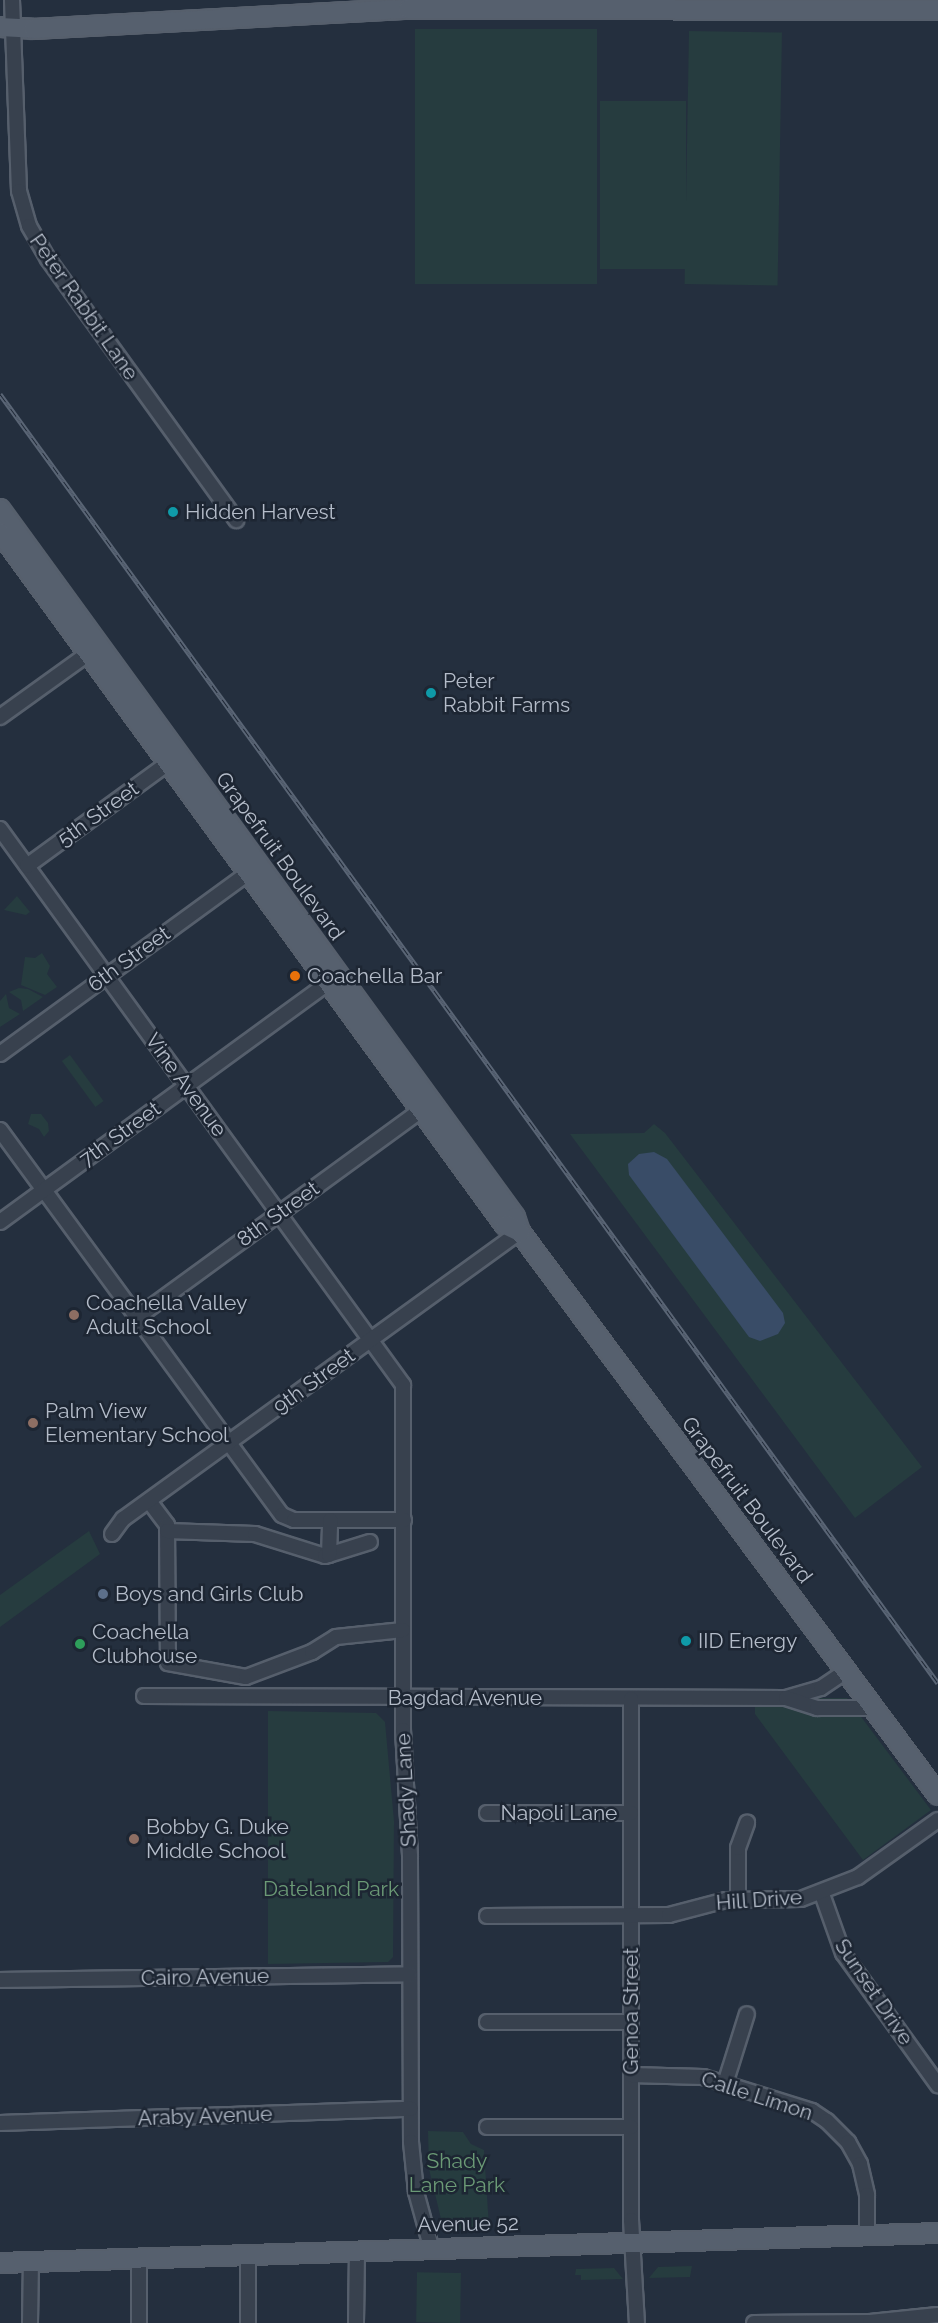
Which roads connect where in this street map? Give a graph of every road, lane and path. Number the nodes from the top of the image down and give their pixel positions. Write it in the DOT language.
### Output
graph roads {
  1 [pos="12,0"];
  2 [pos="451,4"];
  3 [pos="938,10"];
  4 [pos="6,27"];
  5 [pos="0,509"];
  6 [pos="236,520"];
  7 [pos="3,542"];
  8 [pos="93,651"];
  9 [pos="0,717"];
  10 [pos="168,763"];
  11 [pos="0,829"];
  12 [pos="27,866"];
  13 [pos="253,869"];
  14 [pos="106,975"];
  15 [pos="328,983"];
  16 [pos="0,1054"];
  17 [pos="186,1085"];
  18 [pos="421,1110"];
  19 [pos="0,1130"];
  20 [pos="43,1191"];
  21 [pos="279,1213"];
  22 [pos="0,1222"];
  23 [pos="520,1232"];
  24 [pos="136,1318"];
  25 [pos="372,1340"];
  26 [pos="228,1443"];
  27 [pos="148,1501"];
  28 [pos="330,1520"];
  29 [pos="404,1520"];
  30 [pos="167,1531"];
  31 [pos="112,1534"];
  32 [pos="370,1542"];
  33 [pos="329,1555"];
  34 [pos="403,1630"];
  35 [pos="846,1671"];
  36 [pos="144,1696"];
  37 [pos="402,1698"];
  38 [pos="786,1698"];
  39 [pos="631,1699"];
  40 [pos="873,1708"];
  41 [pos="938,1796"];
  42 [pos="487,1813"];
  43 [pos="631,1813"];
  44 [pos="938,1820"];
  45 [pos="747,1823"];
  46 [pos="822,1894"];
  47 [pos="738,1900"];
  48 [pos="487,1916"];
  49 [pos="631,1916"];
  50 [pos="410,1974"];
  51 [pos="0,1980"];
  52 [pos="747,2014"];
  53 [pos="487,2022"];
  54 [pos="631,2022"];
  55 [pos="631,2075"];
  56 [pos="725,2084"];
  57 [pos="938,2085"];
  58 [pos="411,2109"];
  59 [pos="0,2123"];
  60 [pos="487,2127"];
  61 [pos="631,2127"];
  62 [pos="938,2233"];
  63 [pos="867,2236"];
  64 [pos="633,2244"];
  65 [pos="431,2247"];
  66 [pos="357,2252"];
  67 [pos="248,2255"];
  68 [pos="139,2259"];
  69 [pos="31,2262"];
  70 [pos="0,2263"];
  71 [pos="938,2315"];
  72 [pos="30,2323"];
  73 [pos="139,2323"];
  74 [pos="248,2323"];
  75 [pos="356,2323"];
  76 [pos="637,2323"];
  77 [pos="754,2323"];
  1 -- 4 [label="street, Peter Rabbit Lane"];
  2 -- 3 [label="main road"];
  2 -- 4 [label="main road"];
  4 -- 6 [label="street, Peter Rabbit Lane"];
  5 -- 8 [label="main road, Grapefruit Boulevard"];
  7 -- 8 [label="main road, Grapefruit Boulevard"];
  8 -- 9 [label="street"];
  8 -- 10 [label="main road, Grapefruit Boulevard"];
  8 -- 13 [label="main road, Grapefruit Boulevard"];
  10 -- 12 [label="street, 5th Street"];
  10 -- 13 [label="main road, Grapefruit Boulevard"];
  11 -- 12 [label="street, Vine Avenue"];
  12 -- 14 [label="street, Vine Avenue"];
  13 -- 14 [label="street, 6th Street"];
  13 -- 15 [label="main road, Grapefruit Boulevard"];
  13 -- 23 [label="main road, Grapefruit Boulevard"];
  14 -- 16 [label="street, 6th Street"];
  14 -- 17 [label="street, Vine Avenue"];
  15 -- 17 [label="street, 7th Street"];
  15 -- 18 [label="main road, Grapefruit Boulevard"];
  17 -- 20 [label="street, 7th Street"];
  17 -- 21 [label="street, Vine Avenue"];
  18 -- 21 [label="street, 8th Street"];
  18 -- 23 [label="main road, Grapefruit Boulevard"];
  19 -- 20 [label="street"];
  20 -- 22 [label="street, 7th Street"];
  20 -- 24 [label="street"];
  21 -- 24 [label="street, 8th Street"];
  21 -- 25 [label="street, Vine Avenue"];
  23 -- 25 [label="street, 9th Street"];
  23 -- 35 [label="main road, Grapefruit Boulevard"];
  24 -- 26 [label="street"];
  25 -- 26 [label="street, 9th Street"];
  25 -- 29 [label="street, Shady Lane"];
  26 -- 27 [label="street, 9th Street"];
  26 -- 28 [label="street"];
  27 -- 30 [label="street"];
  27 -- 31 [label="street, 9th Street"];
  28 -- 29 [label="street"];
  28 -- 33 [label="street"];
  29 -- 34 [label="street, Shady Lane"];
  30 -- 33 [label="street"];
  30 -- 34 [label="street"];
  32 -- 33 [label="street"];
  34 -- 37 [label="street, Shady Lane"];
  35 -- 38 [label="street, Bagdad Avenue"];
  35 -- 40 [label="main road, Grapefruit Boulevard"];
  36 -- 37 [label="street, Bagdad Avenue"];
  37 -- 39 [label="street, Bagdad Avenue"];
  37 -- 50 [label="street, Shady Lane"];
  38 -- 39 [label="street, Bagdad Avenue"];
  38 -- 40 [label="street, Bagdad Avenue"];
  39 -- 43 [label="street, Genoa Street"];
  40 -- 41 [label="main road, Grapefruit Boulevard"];
  42 -- 43 [label="street, Napoli Lane"];
  43 -- 49 [label="street, Genoa Street"];
  44 -- 46 [label="street, Hill Drive"];
  45 -- 47 [label="street"];
  46 -- 47 [label="street, Hill Drive"];
  46 -- 57 [label="street, Sunset Drive"];
  47 -- 49 [label="street, Hill Drive"];
  48 -- 49 [label="street, Hill Drive"];
  49 -- 54 [label="street, Genoa Street"];
  50 -- 51 [label="street, Cairo Avenue"];
  50 -- 58 [label="street, Shady Lane"];
  52 -- 56 [label="street"];
  53 -- 54 [label="street"];
  54 -- 55 [label="street, Genoa Street"];
  55 -- 56 [label="street, Calle Limon"];
  55 -- 61 [label="street, Genoa Street"];
  56 -- 63 [label="street, Calle Limon"];
  58 -- 59 [label="street, Araby Avenue"];
  58 -- 65 [label="street, Shady Lane"];
  60 -- 61 [label="street"];
  61 -- 64 [label="street, Genoa Street"];
  62 -- 63 [label="main road, Avenue 52"];
  63 -- 64 [label="main road, Avenue 52"];
  64 -- 65 [label="main road, Avenue 52"];
  64 -- 76 [label="street, Genoa Street"];
  65 -- 66 [label="main road, Avenue 52"];
  66 -- 67 [label="main road, Avenue 52"];
  66 -- 75 [label="street"];
  67 -- 68 [label="main road, Avenue 52"];
  67 -- 74 [label="street"];
  68 -- 69 [label="main road, Avenue 52"];
  68 -- 73 [label="street"];
  69 -- 70 [label="main road, Avenue 52"];
  69 -- 72 [label="street"];
  71 -- 77 [label="street"];
}
